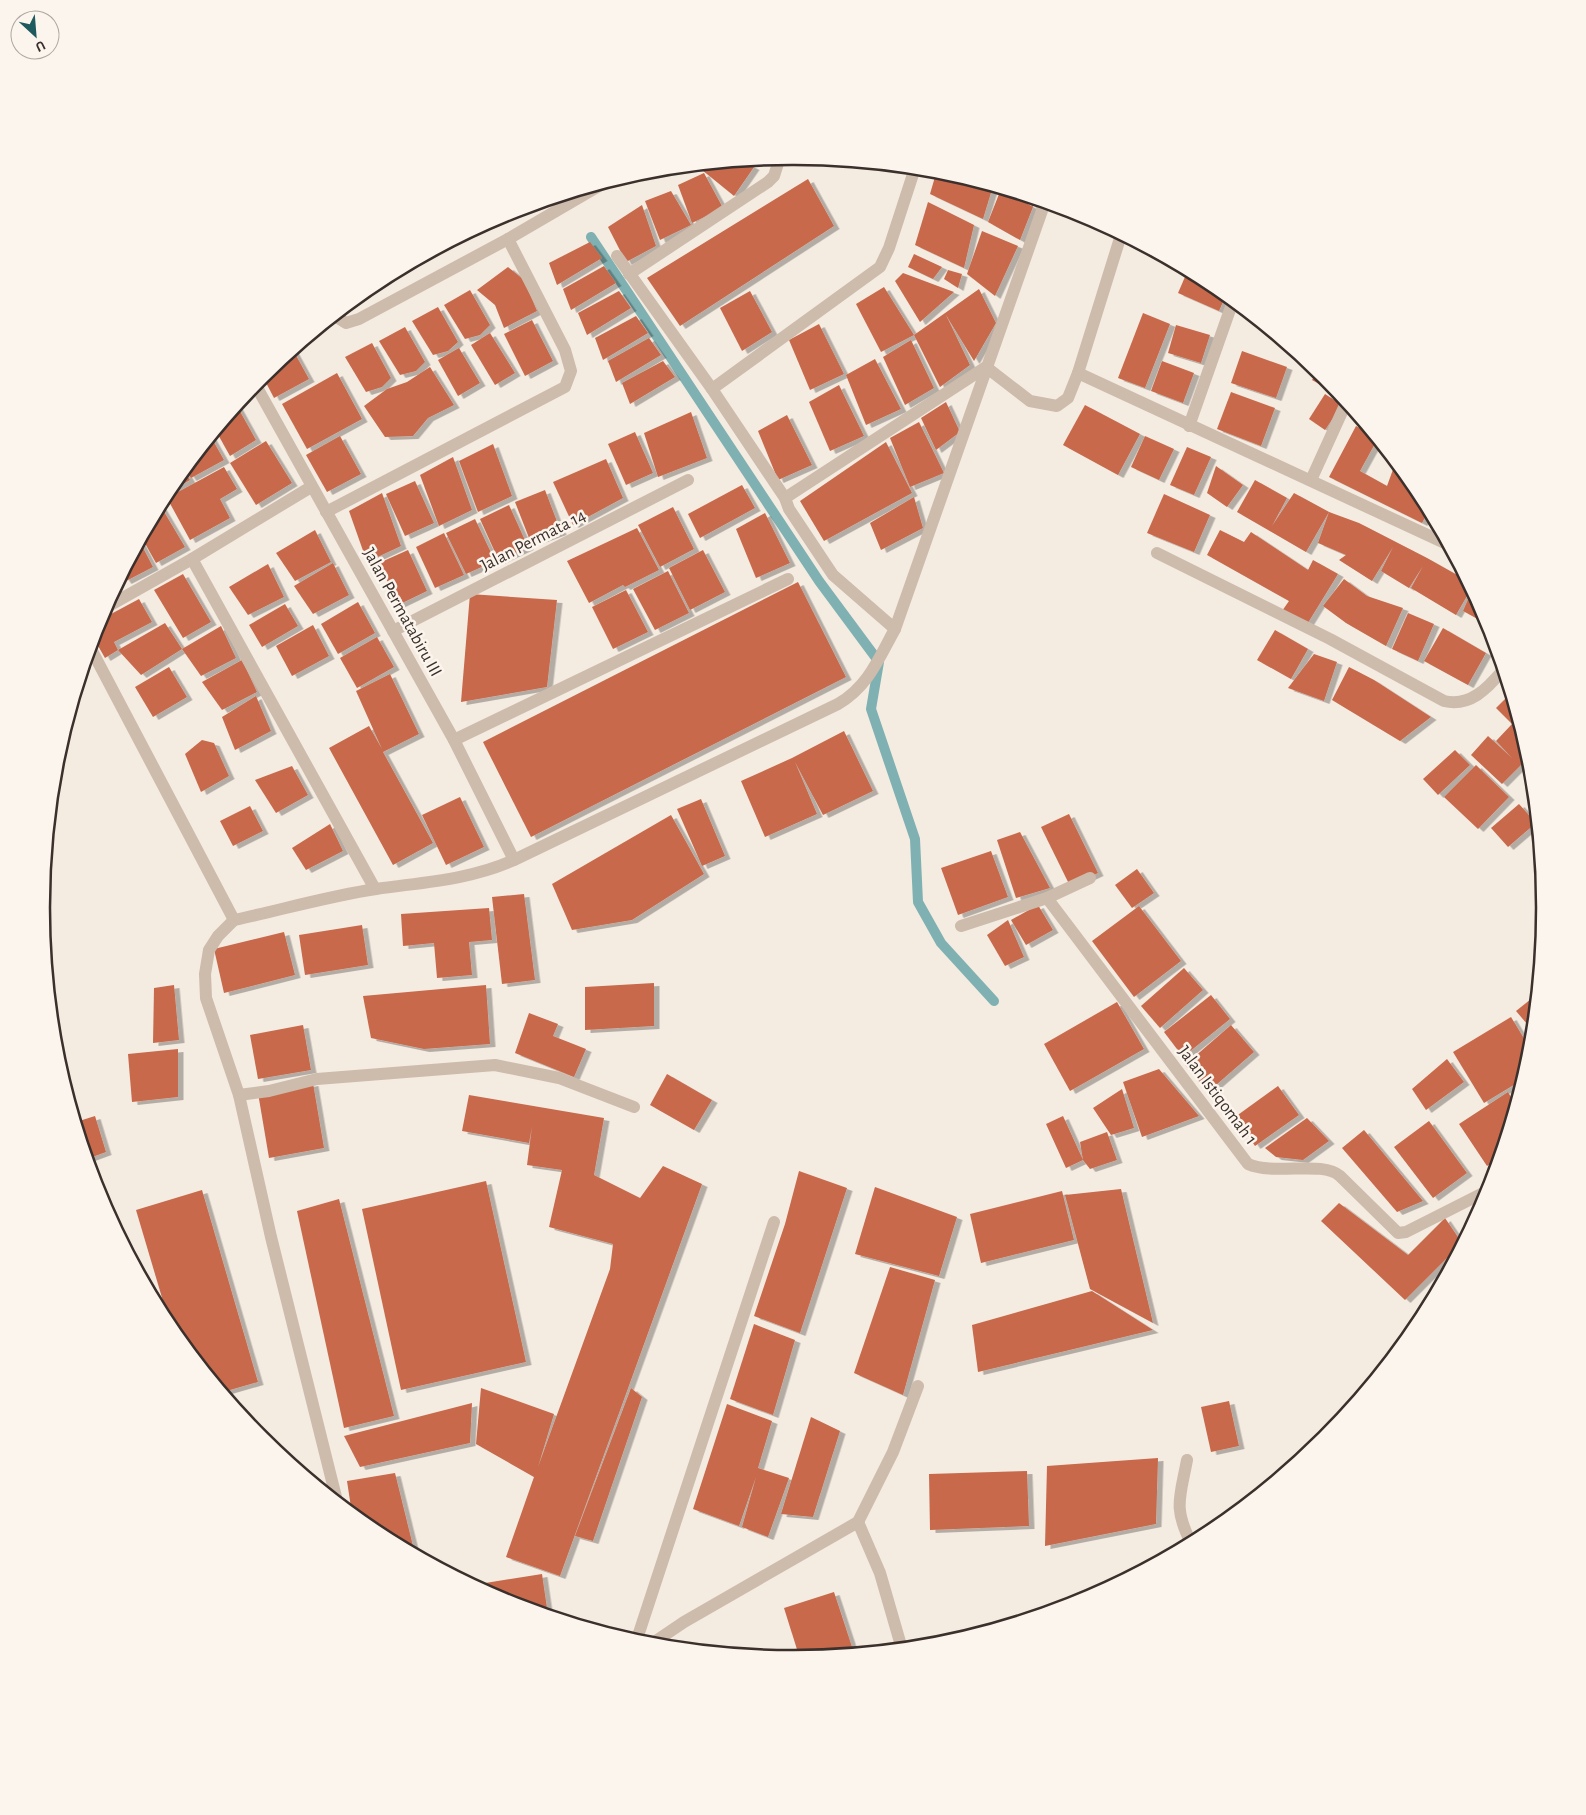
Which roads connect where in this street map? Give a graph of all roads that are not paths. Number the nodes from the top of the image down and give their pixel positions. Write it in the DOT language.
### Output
graph roads {
  1 [pos="777,165"];
  2 [pos="913,175"];
  3 [pos="583,195"];
  4 [pos="1043,208"];
  5 [pos="508,239"];
  6 [pos="1119,240"];
  7 [pos="617,256"];
  8 [pos="629,274"];
  9 [pos="1231,308"];
  10 [pos="340,319"];
  11 [pos="986,367"];
  12 [pos="1078,373"];
  13 [pos="712,389"];
  14 [pos="259,391"];
  15 [pos="1343,409"];
  16 [pos="1190,426"];
  17 [pos="688,480"];
  18 [pos="1311,480"];
  19 [pos="311,486"];
  20 [pos="785,498"];
  21 [pos="326,512"];
  22 [pos="1434,532"];
  23 [pos="1157,553"];
  24 [pos="192,559"];
  25 [pos="788,579"];
  26 [pos="117,601"];
  27 [pos="895,629"];
  28 [pos="394,631"];
  29 [pos="94,655"];
  30 [pos="1499,675"];
  31 [pos="454,740"];
  32 [pos="514,860"];
  33 [pos="1090,878"];
  34 [pos="375,889"];
  35 [pos="1047,898"];
  36 [pos="234,920"];
  37 [pos="961,926"];
  38 [pos="240,1095"];
  39 [pos="634,1107"];
  40 [pos="1477,1196"];
  41 [pos="774,1222"];
  42 [pos="918,1386"];
  43 [pos="1187,1460"];
  44 [pos="335,1492"];
  45 [pos="858,1522"];
  46 [pos="1188,1536"];
  47 [pos="639,1634"];
  48 [pos="660,1638"];
  49 [pos="900,1642"];
  1 -- 8 [label="street"];
  2 -- 13 [label="street"];
  3 -- 5 [label="street"];
  4 -- 11 [label="street"];
  5 -- 10 [label="street"];
  5 -- 21 [label="street"];
  6 -- 12 [label="street"];
  7 -- 8 [label="street"];
  8 -- 13 [label="street"];
  9 -- 16 [label="street"];
  11 -- 12 [label="street"];
  11 -- 20 [label="street"];
  11 -- 27 [label="street"];
  12 -- 16 [label="street"];
  13 -- 20 [label="street"];
  14 -- 19 [label="street, Jalan Permatabiru III"];
  15 -- 18 [label="street"];
  16 -- 18 [label="street"];
  17 -- 28 [label="street, Jalan Permata 14"];
  18 -- 22 [label="street"];
  19 -- 21 [label="street, Jalan Permatabiru III"];
  19 -- 24 [label="street"];
  20 -- 27 [label="street"];
  21 -- 28 [label="street, Jalan Permatabiru III"];
  23 -- 30 [label="street"];
  24 -- 26 [label="street"];
  24 -- 34 [label="street"];
  25 -- 31 [label="street"];
  27 -- 32 [label="street"];
  28 -- 31 [label="street, Jalan Permatabiru III"];
  29 -- 36 [label="street"];
  31 -- 32 [label="street, Jalan Permatabiru III"];
  32 -- 34 [label="street"];
  33 -- 35 [label="street"];
  34 -- 36 [label="street"];
  35 -- 37 [label="street"];
  35 -- 40 [label="street, Jalan Istiqomah 1"];
  36 -- 38 [label="street"];
  38 -- 39 [label="street"];
  38 -- 44 [label="street"];
  41 -- 47 [label="street"];
  42 -- 45 [label="street"];
  43 -- 46 [label="street"];
  45 -- 48 [label="street"];
  45 -- 49 [label="street"];
}
